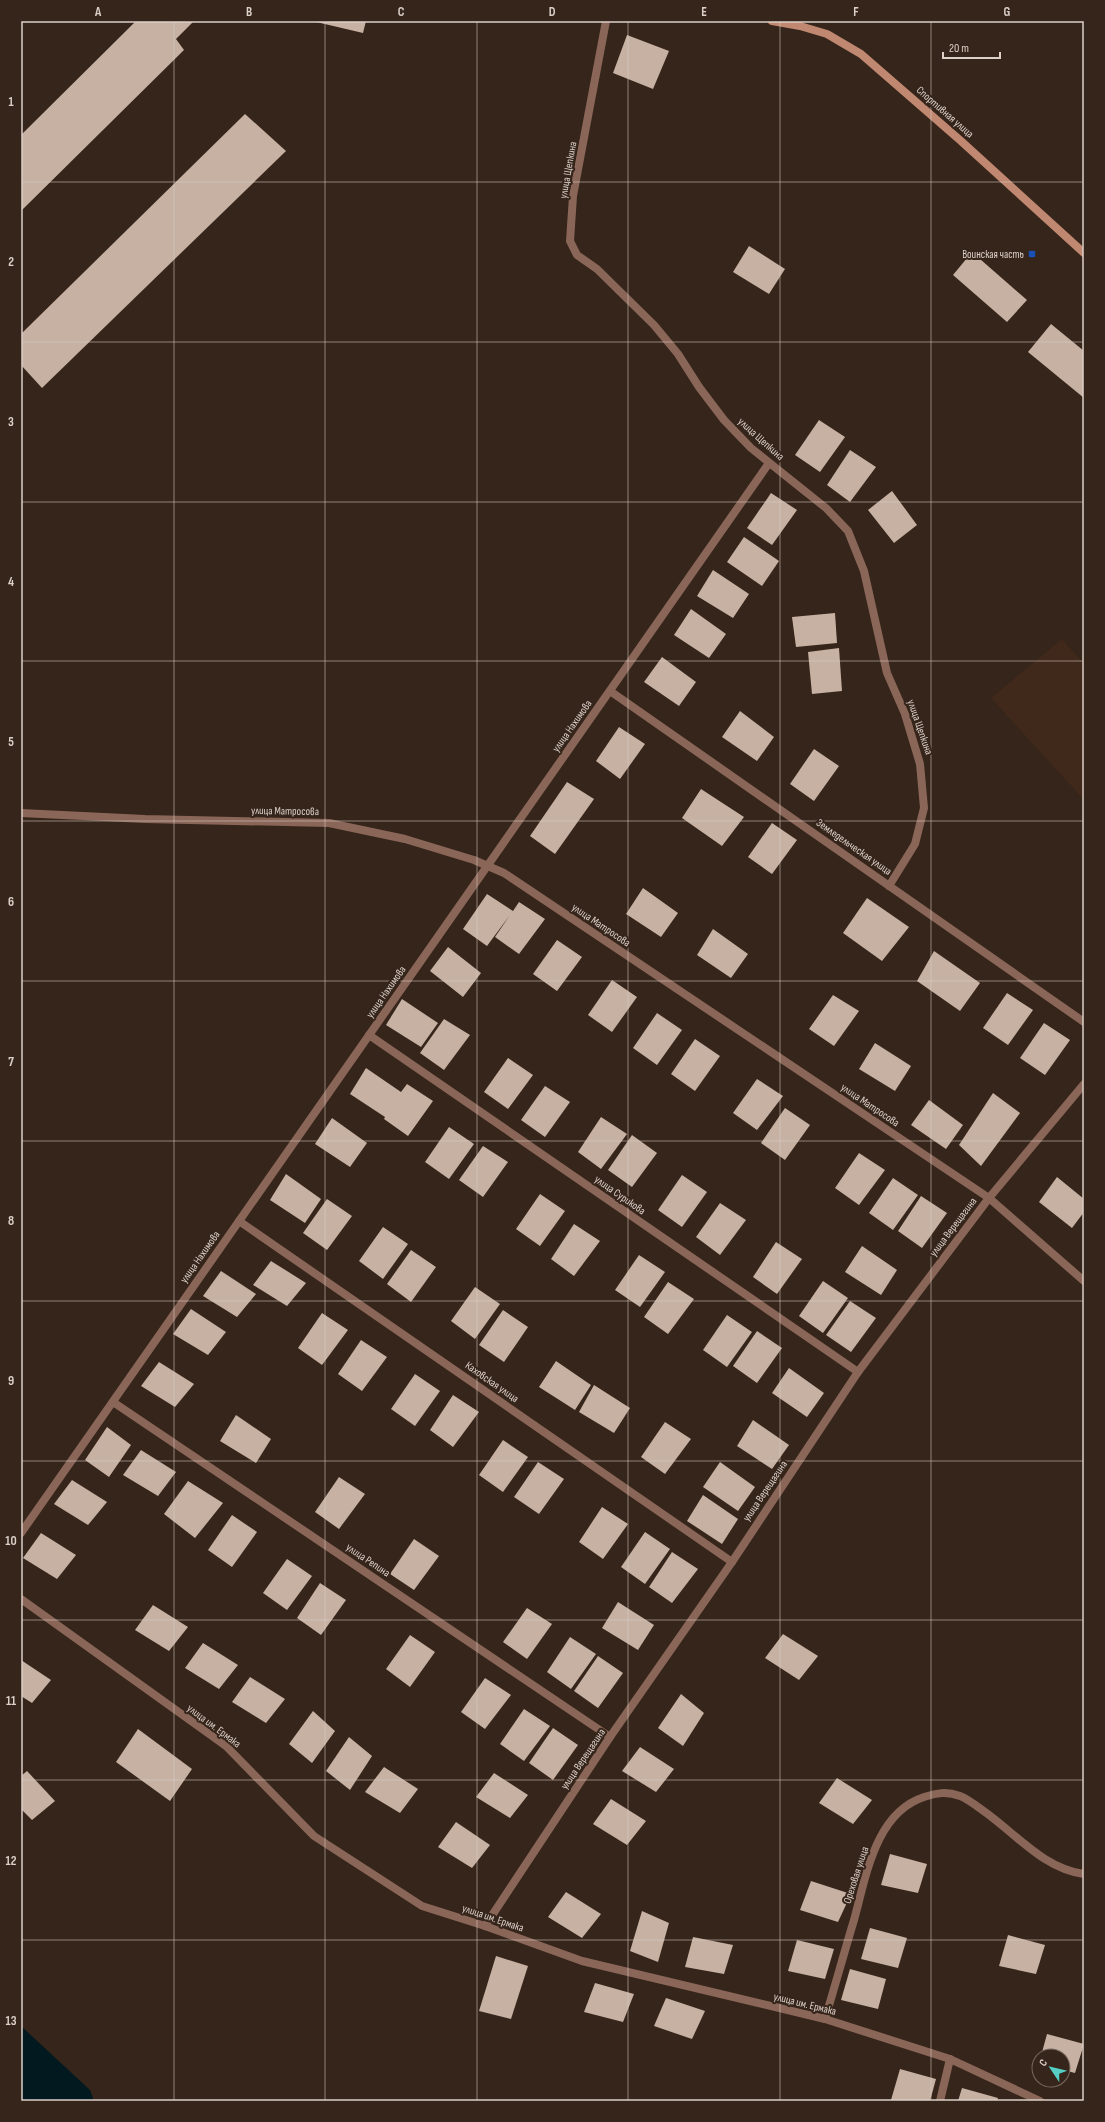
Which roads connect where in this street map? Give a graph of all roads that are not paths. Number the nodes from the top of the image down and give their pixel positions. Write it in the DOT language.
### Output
graph roads {
  1 [pos="606,21"];
  2 [pos="772,21"];
  3 [pos="1084,253"];
  4 [pos="769,463"];
  5 [pos="610,691"];
  6 [pos="21,813"];
  7 [pos="487,866"];
  8 [pos="889,886"];
  9 [pos="1084,1022"];
  10 [pos="369,1035"];
  11 [pos="1084,1084"];
  12 [pos="989,1198"];
  13 [pos="240,1221"];
  14 [pos="1084,1280"];
  15 [pos="858,1372"];
  16 [pos="113,1402"];
  17 [pos="21,1533"];
  18 [pos="732,1562"];
  19 [pos="21,1599"];
  20 [pos="610,1737"];
  21 [pos="1084,1874"];
  22 [pos="485,1926"];
  23 [pos="825,2019"];
  24 [pos="950,2059"];
  25 [pos="940,2101"];
  26 [pos="1040,2101"];
  1 -- 4 [label="street, улица Щепкина"];
  2 -- 3 [label="street, Спортивная улица"];
  4 -- 5 [label="street, улица Нахимова"];
  4 -- 8 [label="street, улица Щепкина"];
  5 -- 7 [label="street, улица Нахимова"];
  5 -- 8 [label="street, Земледельческая улица"];
  6 -- 7 [label="street, улица Матросова"];
  7 -- 10 [label="street, улица Нахимова"];
  7 -- 12 [label="street, улица Матросова"];
  8 -- 9 [label="street, Земледельческая улица"];
  10 -- 13 [label="street, улица Нахимова"];
  10 -- 15 [label="street, улица Сурикова"];
  11 -- 12 [label="street, улица Верещагина"];
  12 -- 14 [label="street, улица Матросова"];
  12 -- 15 [label="street, улица Верещагина"];
  13 -- 16 [label="street, улица Нахимова"];
  13 -- 18 [label="street, Каховская улица"];
  15 -- 18 [label="street, улица Верещагина"];
  16 -- 17 [label="street, улица Нахимова"];
  16 -- 20 [label="street, улица Репина"];
  18 -- 20 [label="street, улица Верещагина"];
  19 -- 22 [label="street, улица им. Ермака"];
  20 -- 22 [label="street, улица Верещагина"];
  21 -- 23 [label="street, Ореховая улица"];
  22 -- 23 [label="street, улица им. Ермака"];
  23 -- 24 [label="street, улица им. Ермака"];
  24 -- 25 [label="street"];
  24 -- 26 [label="street, улица им. Ермака"];
}
